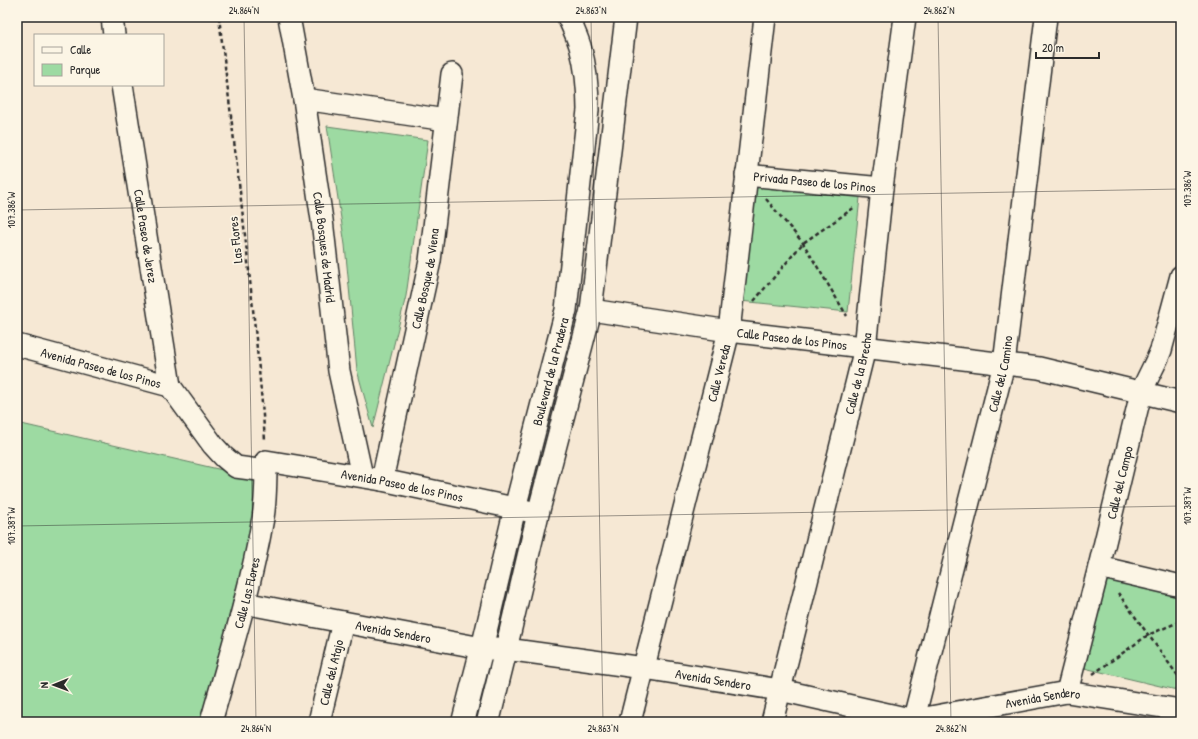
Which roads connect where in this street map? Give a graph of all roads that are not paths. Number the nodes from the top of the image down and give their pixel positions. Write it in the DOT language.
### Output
graph roads {
  1 [pos="112,17"];
  2 [pos="290,17"];
  3 [pos="568,17"];
  4 [pos="626,17"];
  5 [pos="765,17"];
  6 [pos="905,17"];
  7 [pos="1046,17"];
  8 [pos="114,34"];
  9 [pos="452,74"];
  10 [pos="122,86"];
  11 [pos="304,99"];
  12 [pos="446,120"];
  13 [pos="746,175"];
  14 [pos="882,188"];
  15 [pos="1181,276"];
  16 [pos="591,310"];
  17 [pos="729,331"];
  18 [pos="17,345"];
  19 [pos="865,348"];
  20 [pos="1004,364"];
  21 [pos="170,386"];
  22 [pos="1141,393"];
  23 [pos="1181,402"];
  24 [pos="266,466"];
  25 [pos="362,476"];
  26 [pos="382,480"];
  27 [pos="515,508"];
  28 [pos="538,514"];
  29 [pos="1099,567"];
  30 [pos="1181,586"];
  31 [pos="244,603"];
  32 [pos="343,622"];
  33 [pos="482,648"];
  34 [pos="506,649"];
  35 [pos="644,668"];
  36 [pos="780,690"];
  37 [pos="1067,692"];
  38 [pos="1181,710"];
  39 [pos="914,721"];
  40 [pos="212,722"];
  41 [pos="319,722"];
  42 [pos="463,722"];
  43 [pos="488,722"];
  44 [pos="630,722"];
  45 [pos="772,722"];
  1 -- 8 [label="street"];
  2 -- 11 [label="street, Calle Bosques de Madrid"];
  3 -- 27 [label="street, Boulevard de la Pradera"];
  4 -- 16 [label="street, Boulevard de la Pradera"];
  5 -- 13 [label="street, Calle Vereda"];
  6 -- 14 [label="street, Calle de la Brecha"];
  7 -- 20 [label="street, Calle del Camino"];
  9 -- 12 [label="street, Calle Bosque de Viena"];
  10 -- 21 [label="street, Calle Paseo de Jerez"];
  11 -- 12 [label="street"];
  11 -- 25 [label="street, Calle Bosques de Madrid"];
  12 -- 26 [label="street, Calle Bosque de Viena"];
  13 -- 14 [label="street, Privada Paseo de los Pinos"];
  13 -- 17 [label="street, Calle Vereda"];
  14 -- 19 [label="street, Calle de la Brecha"];
  15 -- 22 [label="street, Calle del Campo"];
  16 -- 17 [label="street, Calle Paseo de los Pinos"];
  16 -- 28 [label="street, Boulevard de la Pradera"];
  17 -- 19 [label="street, Calle Paseo de los Pinos"];
  17 -- 35 [label="street, Calle Vereda"];
  18 -- 21 [label="street, Avenida Paseo de los Pinos"];
  19 -- 20 [label="street, Calle Paseo de los Pinos"];
  19 -- 36 [label="street, Calle de la Brecha"];
  20 -- 22 [label="street, Calle Paseo de los Pinos"];
  20 -- 39 [label="street, Calle del Camino"];
  21 -- 24 [label="street, Avenida Paseo de los Pinos"];
  22 -- 23 [label="street, Calle Paseo de los Pinos"];
  22 -- 29 [label="street, Calle del Campo"];
  24 -- 25 [label="street, Avenida Paseo de los Pinos"];
  24 -- 31 [label="street, Calle Las Flores"];
  25 -- 26 [label="street, Avenida Paseo de los Pinos"];
  26 -- 27 [label="street, Avenida Paseo de los Pinos"];
  27 -- 28 [label="street, Avenida Paseo de los Pinos"];
  27 -- 33 [label="street, Boulevard de la Pradera"];
  28 -- 34 [label="street, Boulevard de la Pradera"];
  29 -- 30 [label="street"];
  29 -- 37 [label="street, Calle del Campo"];
  31 -- 32 [label="street, Avenida Sendero"];
  31 -- 40 [label="street, Calle Las Flores"];
  32 -- 33 [label="street, Avenida Sendero"];
  32 -- 41 [label="street, Calle del Atajo"];
  33 -- 34 [label="street, Avenida Sendero"];
  33 -- 42 [label="street, Boulevard de la Pradera"];
  34 -- 35 [label="street, Avenida Sendero"];
  34 -- 43 [label="street, Boulevard de la Pradera"];
  35 -- 36 [label="street, Avenida Sendero"];
  35 -- 44 [label="street, Calle Vereda"];
  36 -- 39 [label="street, Avenida Sendero"];
  36 -- 45 [label="street, Calle de la Brecha"];
  37 -- 38 [label="street, Avenida Sendero"];
  37 -- 39 [label="street, Avenida Sendero"];
}
